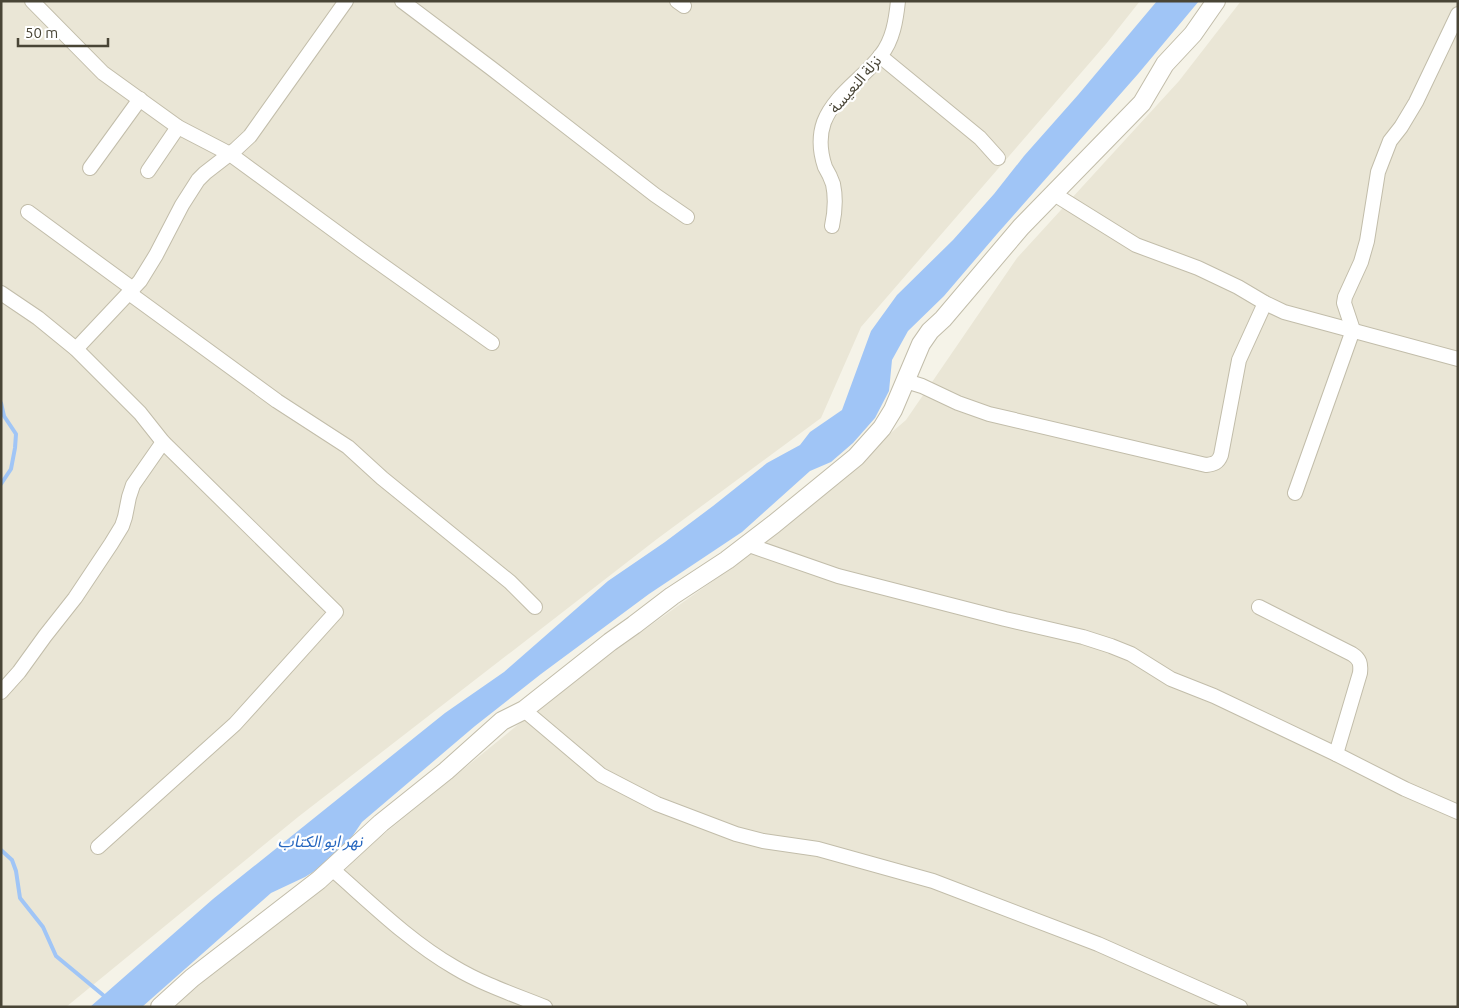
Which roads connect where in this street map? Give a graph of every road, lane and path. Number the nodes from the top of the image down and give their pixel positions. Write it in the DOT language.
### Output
graph roads {
  1 [pos="32,1"];
  2 [pos="346,1"];
  3 [pos="402,1"];
  4 [pos="898,1"];
  5 [pos="1216,1"];
  6 [pos="1458,14"];
  7 [pos="880,56"];
  8 [pos="140,99"];
  9 [pos="178,127"];
  10 [pos="230,154"];
  11 [pos="998,158"];
  12 [pos="90,168"];
  13 [pos="148,171"];
  14 [pos="1054,194"];
  15 [pos="28,212"];
  16 [pos="687,217"];
  17 [pos="832,226"];
  18 [pos="131,291"];
  19 [pos="1,294"];
  20 [pos="1265,303"];
  21 [pos="1353,330"];
  22 [pos="492,344"];
  23 [pos="76,349"];
  24 [pos="1458,359"];
  25 [pos="906,381"];
  26 [pos="162,442"];
  27 [pos="1295,493"];
  28 [pos="746,544"];
  29 [pos="1259,606"];
  30 [pos="535,607"];
  31 [pos="1,692"];
  32 [pos="524,710"];
  33 [pos="1336,754"];
  34 [pos="1458,812"];
  35 [pos="98,847"];
  36 [pos="332,869"];
  37 [pos="160,1007"];
  38 [pos="545,1007"];
  39 [pos="1240,1007"];
  1 -- 8 [label="street"];
  2 -- 10 [label="street"];
  3 -- 16 [label="street"];
  4 -- 7 [label="street, نزلة النعيسة"];
  5 -- 14 [label="street"];
  6 -- 21 [label="street"];
  7 -- 11 [label="street"];
  7 -- 17 [label="street, نزلة النعيسة"];
  8 -- 9 [label="street"];
  8 -- 12 [label="street"];
  9 -- 10 [label="street"];
  9 -- 13 [label="street"];
  10 -- 18 [label="street"];
  10 -- 22 [label="street"];
  14 -- 20 [label="street"];
  14 -- 25 [label="street"];
  15 -- 18 [label="street"];
  18 -- 23 [label="street"];
  18 -- 30 [label="street"];
  19 -- 23 [label="street"];
  20 -- 21 [label="street"];
  20 -- 25 [label="street"];
  21 -- 24 [label="street"];
  21 -- 27 [label="street"];
  23 -- 26 [label="street"];
  25 -- 28 [label="street"];
  26 -- 31 [label="street"];
  26 -- 35 [label="street"];
  28 -- 32 [label="street"];
  28 -- 33 [label="street"];
  29 -- 33 [label="street"];
  32 -- 36 [label="street"];
  32 -- 39 [label="street"];
  33 -- 34 [label="street"];
  36 -- 37 [label="street"];
  36 -- 38 [label="street"];
}
